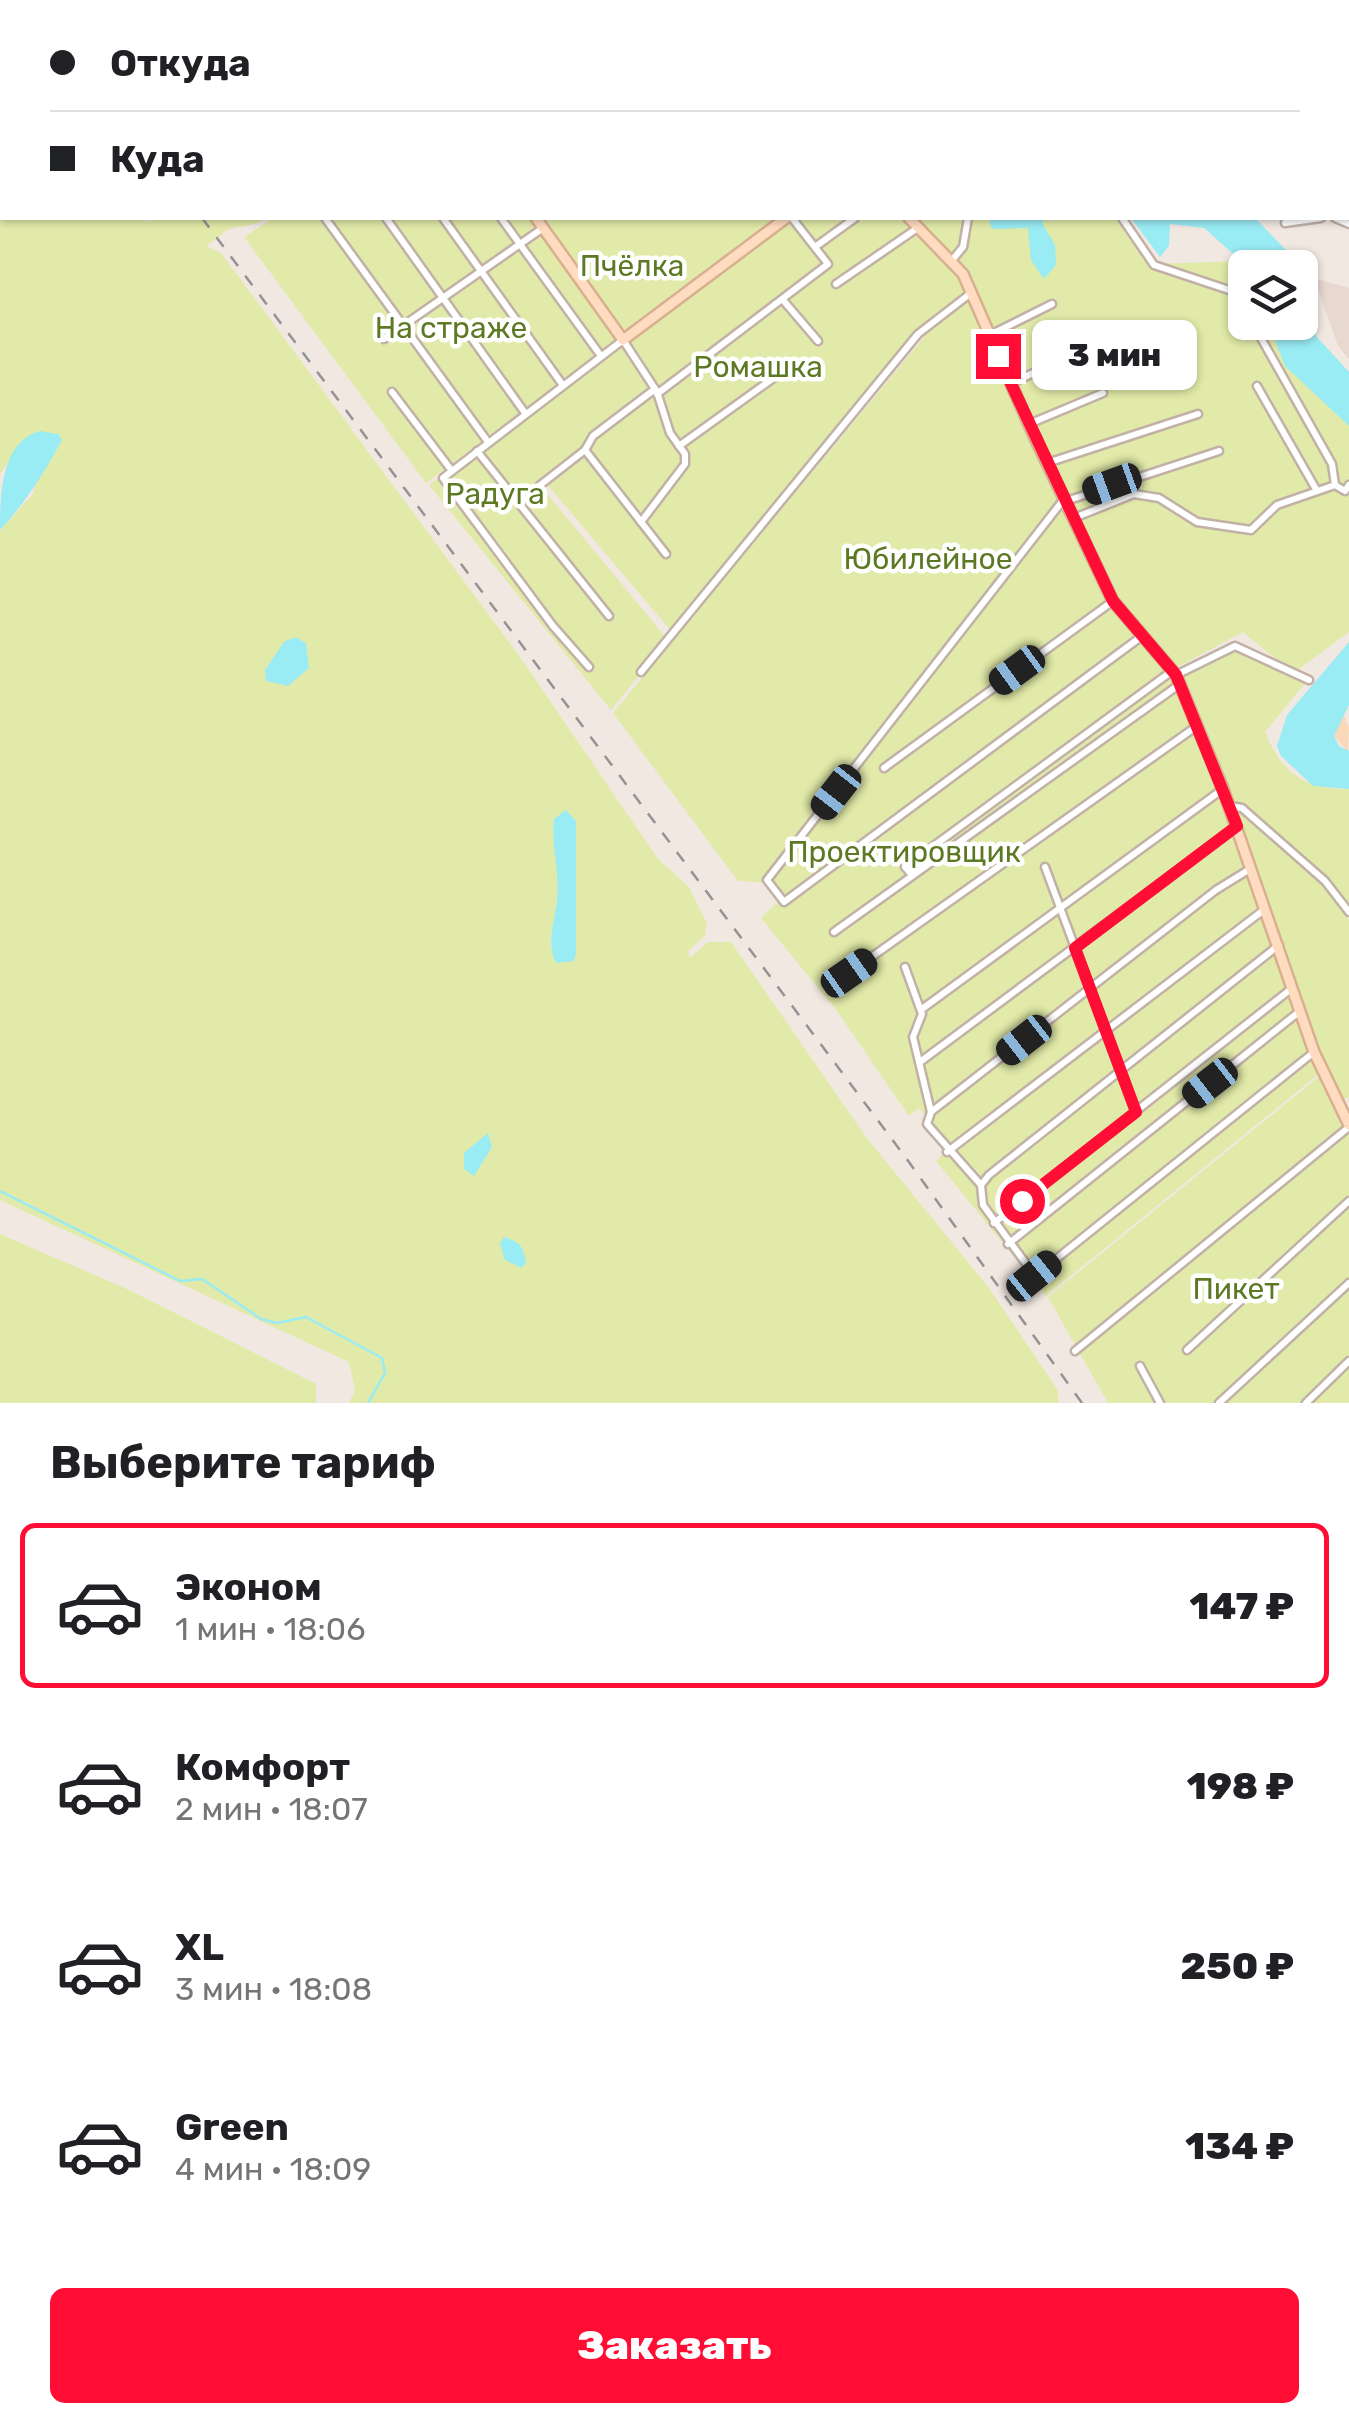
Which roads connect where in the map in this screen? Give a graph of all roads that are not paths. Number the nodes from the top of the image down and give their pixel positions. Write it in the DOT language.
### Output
graph roads {
  1 [pos="326,220"];
  2 [pos="387,220"];
  3 [pos="444,220"];
  4 [pos="502,220"];
  5 [pos="537,220"];
  6 [pos="786,220"];
  7 [pos="791,220"];
  8 [pos="853,220"];
  9 [pos="910,220"];
  10 [pos="968,220"];
  11 [pos="1123,220"];
  12 [pos="1309,220"];
  13 [pos="1285,224"];
  14 [pos="919,227"];
  15 [pos="543,228"];
  16 [pos="520,245"];
  17 [pos="815,247"];
  18 [pos="952,260"];
  19 [pos="483,272"];
  20 [pos="836,284"];
  21 [pos="1228,290"];
  22 [pos="972,292"];
  23 [pos="444,299"];
  24 [pos="783,300"];
  25 [pos="1052,304"];
  26 [pos="404,327"];
  27 [pos="989,336"];
  28 [pos="384,340"];
  29 [pos="623,340"];
  30 [pos="1262,340"];
  31 [pos="818,341"];
  32 [pos="1082,350"];
  33 [pos="601,356"];
  34 [pos="786,369"];
  35 [pos="562,384"];
  36 [pos="1010,384"];
  37 [pos="1257,386"];
  38 [pos="392,392"];
  39 [pos="656,392"];
  40 [pos="1103,392"];
  41 [pos="525,413"];
  42 [pos="1198,414"];
  43 [pos="1029,424"];
  44 [pos="488,442"];
  45 [pos="679,446"];
  46 [pos="585,450"];
  47 [pos="476,451"];
  48 [pos="1219,451"];
  49 [pos="1047,464"];
  50 [pos="452,470"];
  51 [pos="1334,485"];
  52 [pos="1349,485"];
  53 [pos="539,486"];
  54 [pos="1317,491"];
  55 [pos="1065,500"];
  56 [pos="1074,518"];
  57 [pos="641,522"];
  58 [pos="666,554"];
  59 [pos="1113,601"];
  60 [pos="609,616"];
  61 [pos="1142,636"];
  62 [pos="589,667"];
  63 [pos="641,672"];
  64 [pos="1176,676"];
  65 [pos="1309,680"];
  66 [pos="1197,726"];
  67 [pos="884,768"];
  68 [pos="1223,789"];
  69 [pos="1230,806"];
  70 [pos="1237,826"];
  71 [pos="1046,866"];
  72 [pos="1252,868"];
  73 [pos="912,875"];
  74 [pos="1061,907"];
  75 [pos="1266,908"];
  76 [pos="1349,912"];
  77 [pos="834,932"];
  78 [pos="1279,945"];
  79 [pos="1075,948"];
  80 [pos="905,967"];
  81 [pos="849,973"];
  82 [pos="1091,988"];
  83 [pos="1292,990"];
  84 [pos="921,1010"];
  85 [pos="1300,1011"];
  86 [pos="1106,1031"];
  87 [pos="1314,1052"];
  88 [pos="920,1062"];
  89 [pos="1122,1071"];
  90 [pos="930,1112"];
  91 [pos="1136,1112"];
  92 [pos="1349,1126"];
  93 [pos="948,1152"];
  94 [pos="981,1185"];
  95 [pos="1349,1201"];
  96 [pos="994,1223"];
  97 [pos="1008,1244"];
  98 [pos="1349,1282"];
  99 [pos="1187,1350"];
  100 [pos="1075,1352"];
  101 [pos="1349,1361"];
  102 [pos="1140,1366"];
  103 [pos="1160,1403"];
  104 [pos="1219,1403"];
  105 [pos="1306,1403"];
  1 -- 26 [label="street"];
  2 -- 23 [label="street"];
  3 -- 19 [label="street"];
  4 -- 16 [label="street"];
  5 -- 15 [label="street"];
  6 -- 29 [label="street"];
  7 -- 17 [label="street"];
  8 -- 17 [label="street"];
  9 -- 14 [label="street"];
  10 -- 18 [label="street"];
  11 -- 21 [label="street"];
  12 -- 13 [label="street"];
  14 -- 18 [label="street"];
  14 -- 20 [label="street"];
  15 -- 16 [label="street"];
  15 -- 29 [label="street"];
  16 -- 19 [label="street"];
  16 -- 33 [label="street"];
  17 -- 24 [label="street"];
  18 -- 22 [label="street"];
  19 -- 23 [label="street"];
  19 -- 35 [label="street"];
  22 -- 27 [label="street"];
  22 -- 63 [label="street"];
  23 -- 26 [label="street"];
  23 -- 41 [label="street"];
  24 -- 31 [label="street"];
  24 -- 39 [label="street"];
  25 -- 27 [label="street"];
  26 -- 28 [label="street"];
  26 -- 44 [label="street"];
  27 -- 36 [label="street"];
  29 -- 33 [label="street"];
  29 -- 39 [label="street"];
  30 -- 51 [label="street"];
  32 -- 36 [label="street"];
  33 -- 35 [label="street"];
  34 -- 45 [label="street"];
  35 -- 41 [label="street"];
  36 -- 43 [label="street"];
  37 -- 54 [label="street"];
  38 -- 50 [label="street"];
  39 -- 45 [label="street"];
  39 -- 46 [label="street"];
  40 -- 43 [label="street"];
  41 -- 44 [label="street"];
  42 -- 49 [label="street"];
  43 -- 49 [label="street"];
  44 -- 47 [label="street"];
  45 -- 57 [label="street"];
  46 -- 53 [label="street"];
  46 -- 57 [label="street"];
  47 -- 50 [label="street"];
  47 -- 60 [label="street"];
  48 -- 55 [label="street"];
  49 -- 55 [label="street"];
  50 -- 62 [label="street"];
  51 -- 52 [label="street"];
  51 -- 54 [label="street"];
  54 -- 56 [label="street"];
  55 -- 56 [label="street"];
  55 -- 61 [label="street"];
  56 -- 59 [label="street"];
  57 -- 58 [label="street"];
  59 -- 61 [label="street"];
  59 -- 67 [label="street"];
  61 -- 64 [label="street"];
  64 -- 65 [label="street"];
  64 -- 66 [label="street"];
  64 -- 73 [label="street"];
  64 -- 73 [label="street"];
  66 -- 68 [label="street"];
  66 -- 81 [label="street"];
  68 -- 69 [label="street"];
  68 -- 74 [label="street"];
  69 -- 70 [label="street"];
  69 -- 76 [label="street"];
  70 -- 72 [label="street"];
  70 -- 79 [label="street"];
  71 -- 74 [label="street"];
  72 -- 75 [label="street"];
  72 -- 82 [label="street"];
  73 -- 77 [label="street"];
  74 -- 79 [label="street"];
  74 -- 84 [label="street"];
  75 -- 78 [label="street"];
  75 -- 86 [label="street"];
  78 -- 83 [label="street"];
  78 -- 89 [label="street"];
  79 -- 82 [label="street"];
  79 -- 88 [label="street"];
  80 -- 84 [label="street"];
  82 -- 86 [label="street"];
  82 -- 90 [label="street"];
  83 -- 85 [label="street"];
  83 -- 91 [label="street"];
  84 -- 88 [label="street"];
  85 -- 87 [label="street"];
  85 -- 97 [label="street"];
  86 -- 89 [label="street"];
  86 -- 93 [label="street"];
  87 -- 92 [label="street"];
  87 -- 97 [label="street"];
  88 -- 90 [label="street"];
  89 -- 91 [label="street"];
  89 -- 94 [label="street"];
  90 -- 93 [label="street"];
  91 -- 96 [label="street"];
  92 -- 100 [label="street"];
  93 -- 94 [label="street"];
  94 -- 96 [label="street"];
  95 -- 99 [label="street"];
  96 -- 97 [label="street"];
  98 -- 104 [label="street"];
  101 -- 105 [label="street"];
  102 -- 103 [label="street"];
}
